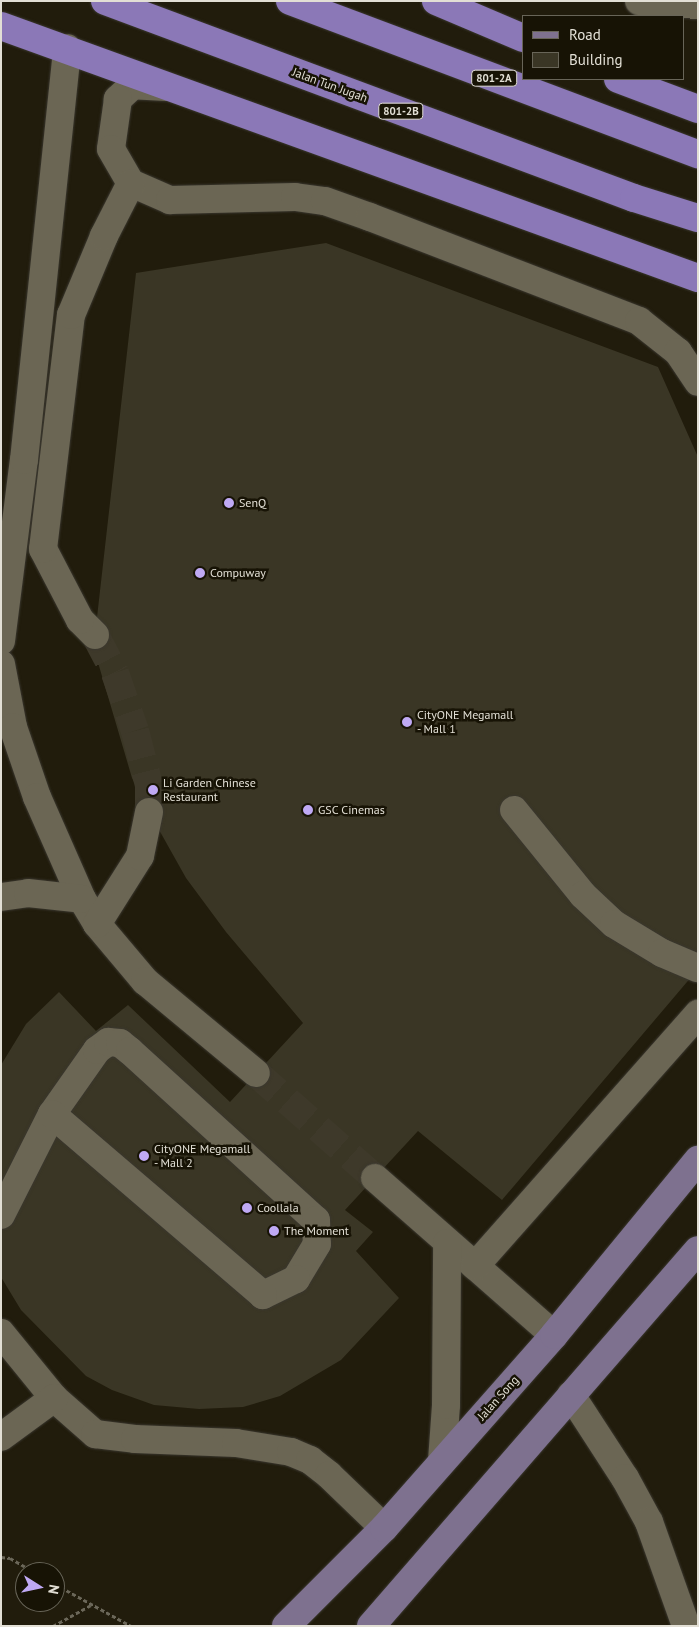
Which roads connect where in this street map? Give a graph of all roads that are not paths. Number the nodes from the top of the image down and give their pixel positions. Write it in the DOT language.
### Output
graph roads {
  1 [pos="104,1"];
  2 [pos="290,1"];
  3 [pos="436,1"];
  4 [pos="639,1"];
  5 [pos="698,5"];
  6 [pos="1,26"];
  7 [pos="522,38"];
  8 [pos="67,48"];
  9 [pos="620,80"];
  10 [pos="175,88"];
  11 [pos="698,95"];
  12 [pos="661,97"];
  13 [pos="698,110"];
  14 [pos="698,154"];
  15 [pos="131,183"];
  16 [pos="698,218"];
  17 [pos="670,269"];
  18 [pos="698,278"];
  19 [pos="698,296"];
  20 [pos="698,382"];
  21 [pos="95,635"];
  22 [pos="1,641"];
  23 [pos="2,681"];
  24 [pos="514,810"];
  25 [pos="149,812"];
  26 [pos="1,897"];
  27 [pos="82,899"];
  28 [pos="97,924"];
  29 [pos="698,968"];
  30 [pos="698,1014"];
  31 [pos="256,1073"];
  32 [pos="52,1114"];
  33 [pos="698,1160"];
  34 [pos="375,1178"];
  35 [pos="1,1215"];
  36 [pos="447,1243"];
  37 [pos="698,1250"];
  38 [pos="475,1266"];
  39 [pos="1,1333"];
  40 [pos="554,1335"];
  41 [pos="571,1395"];
  42 [pos="54,1398"];
  43 [pos="1,1437"];
  44 [pos="442,1461"];
  45 [pos="384,1528"];
  46 [pos="286,1626"];
  47 [pos="371,1626"];
  48 [pos="686,1626"];
  1 -- 16 [label="highway, Jalan Tun Jugah / 801-2B"];
  2 -- 14 [label="highway, 801-2A"];
  3 -- 7 [label="highway"];
  4 -- 5 [label="lane"];
  6 -- 8 [label="highway"];
  8 -- 10 [label="highway"];
  8 -- 22 [label="lane"];
  9 -- 12 [label="highway"];
  10 -- 15 [label="lane"];
  10 -- 17 [label="highway"];
  11 -- 12 [label="highway"];
  12 -- 13 [label="highway"];
  15 -- 20 [label="lane"];
  15 -- 21 [label="lane"];
  17 -- 18 [label="highway"];
  17 -- 19 [label="highway"];
  23 -- 27 [label="lane"];
  24 -- 29 [label="lane"];
  25 -- 28 [label="lane"];
  26 -- 27 [label="lane"];
  27 -- 28 [label="lane"];
  28 -- 31 [label="lane"];
  30 -- 38 [label="lane"];
  32 -- 32 [label="lane"];
  32 -- 35 [label="lane"];
  33 -- 40 [label="main road, Jalan Song"];
  34 -- 36 [label="lane"];
  36 -- 38 [label="lane"];
  36 -- 44 [label="lane"];
  37 -- 41 [label="main road"];
  38 -- 40 [label="lane"];
  39 -- 42 [label="lane"];
  40 -- 44 [label="main road, Jalan Song"];
  41 -- 47 [label="main road"];
  41 -- 48 [label="lane"];
  42 -- 43 [label="lane"];
  42 -- 45 [label="lane"];
  44 -- 45 [label="main road, Jalan Song"];
  45 -- 46 [label="main road, Jalan Song"];
}
